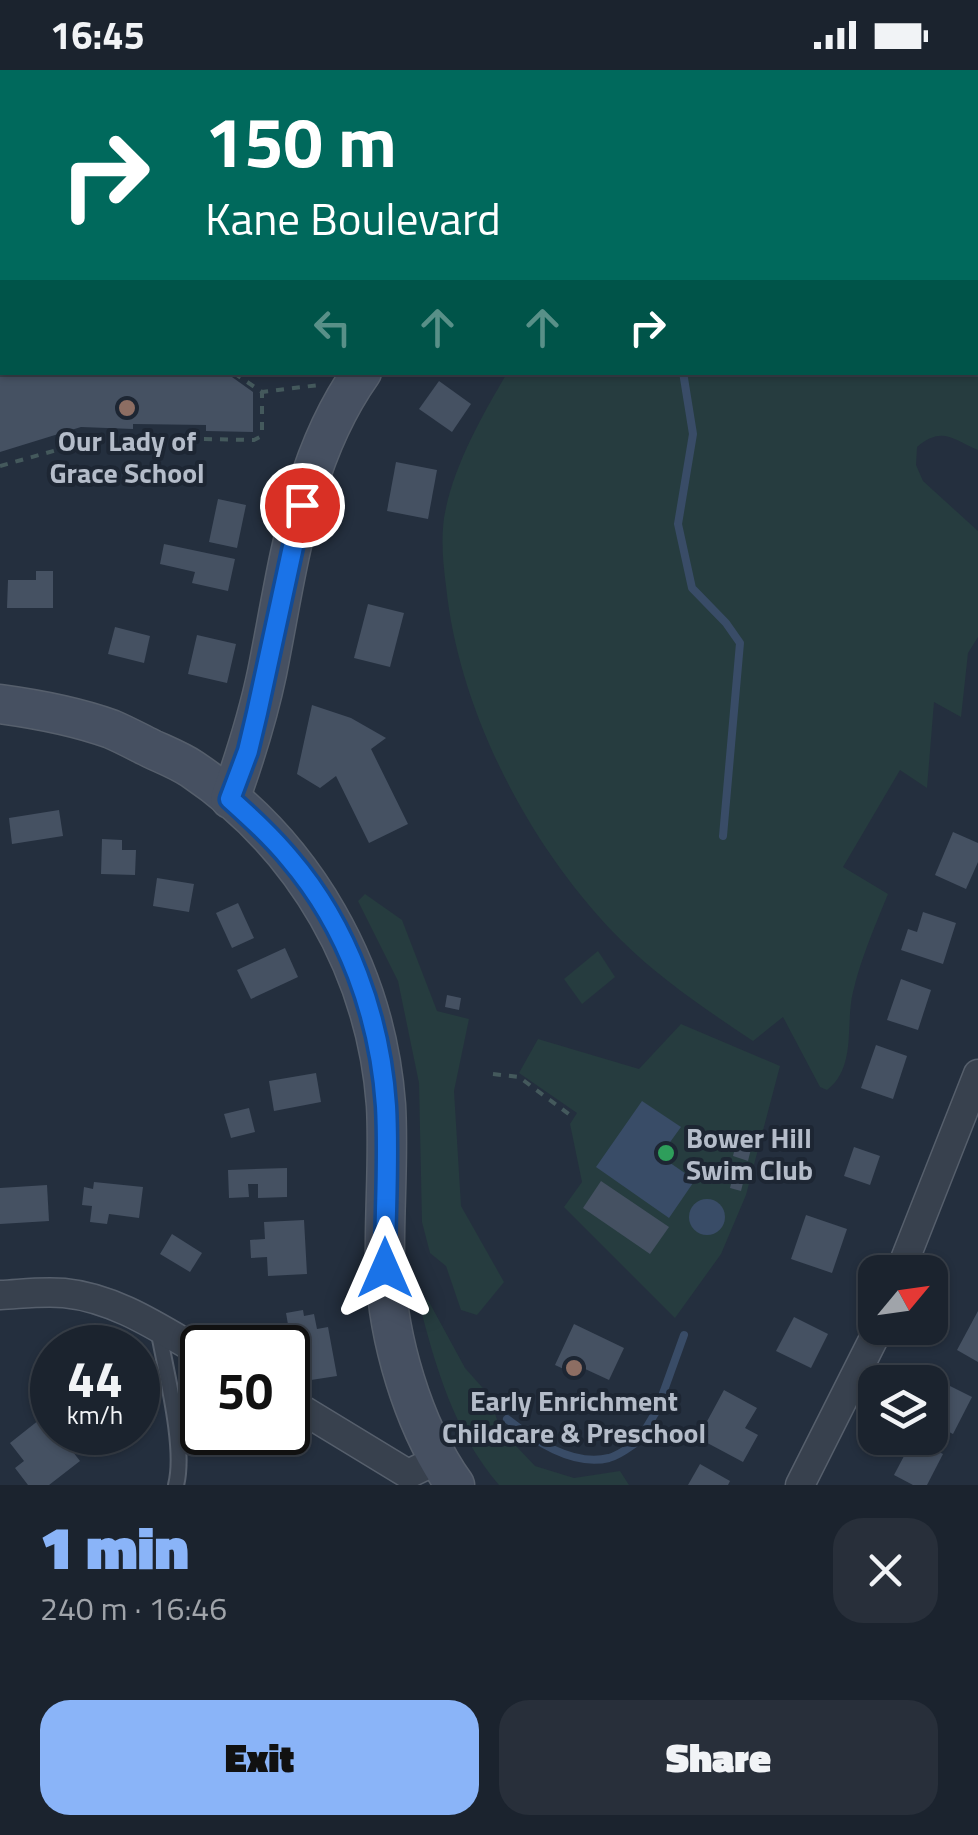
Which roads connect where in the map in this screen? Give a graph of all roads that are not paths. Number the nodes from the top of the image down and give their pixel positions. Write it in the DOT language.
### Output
graph roads {
  1 [pos="344,378"];
  2 [pos="0,704"];
  3 [pos="230,799"];
  4 [pos="978,1074"];
  5 [pos="907,1255"];
  6 [pos="0,1295"];
  7 [pos="153,1325"];
  8 [pos="160,1340"];
  9 [pos="870,1345"];
  10 [pos="310,1414"];
  11 [pos="446,1473"];
  12 [pos="176,1485"];
  13 [pos="800,1485"];
  1 -- 3 [label="main road"];
  2 -- 3 [label="main road"];
  3 -- 11 [label="main road"];
  4 -- 5 [label="street"];
  6 -- 7 [label="street"];
  8 -- 12 [label="lane"];
  9 -- 13 [label="street"];
  10 -- 11 [label="street"];
}
